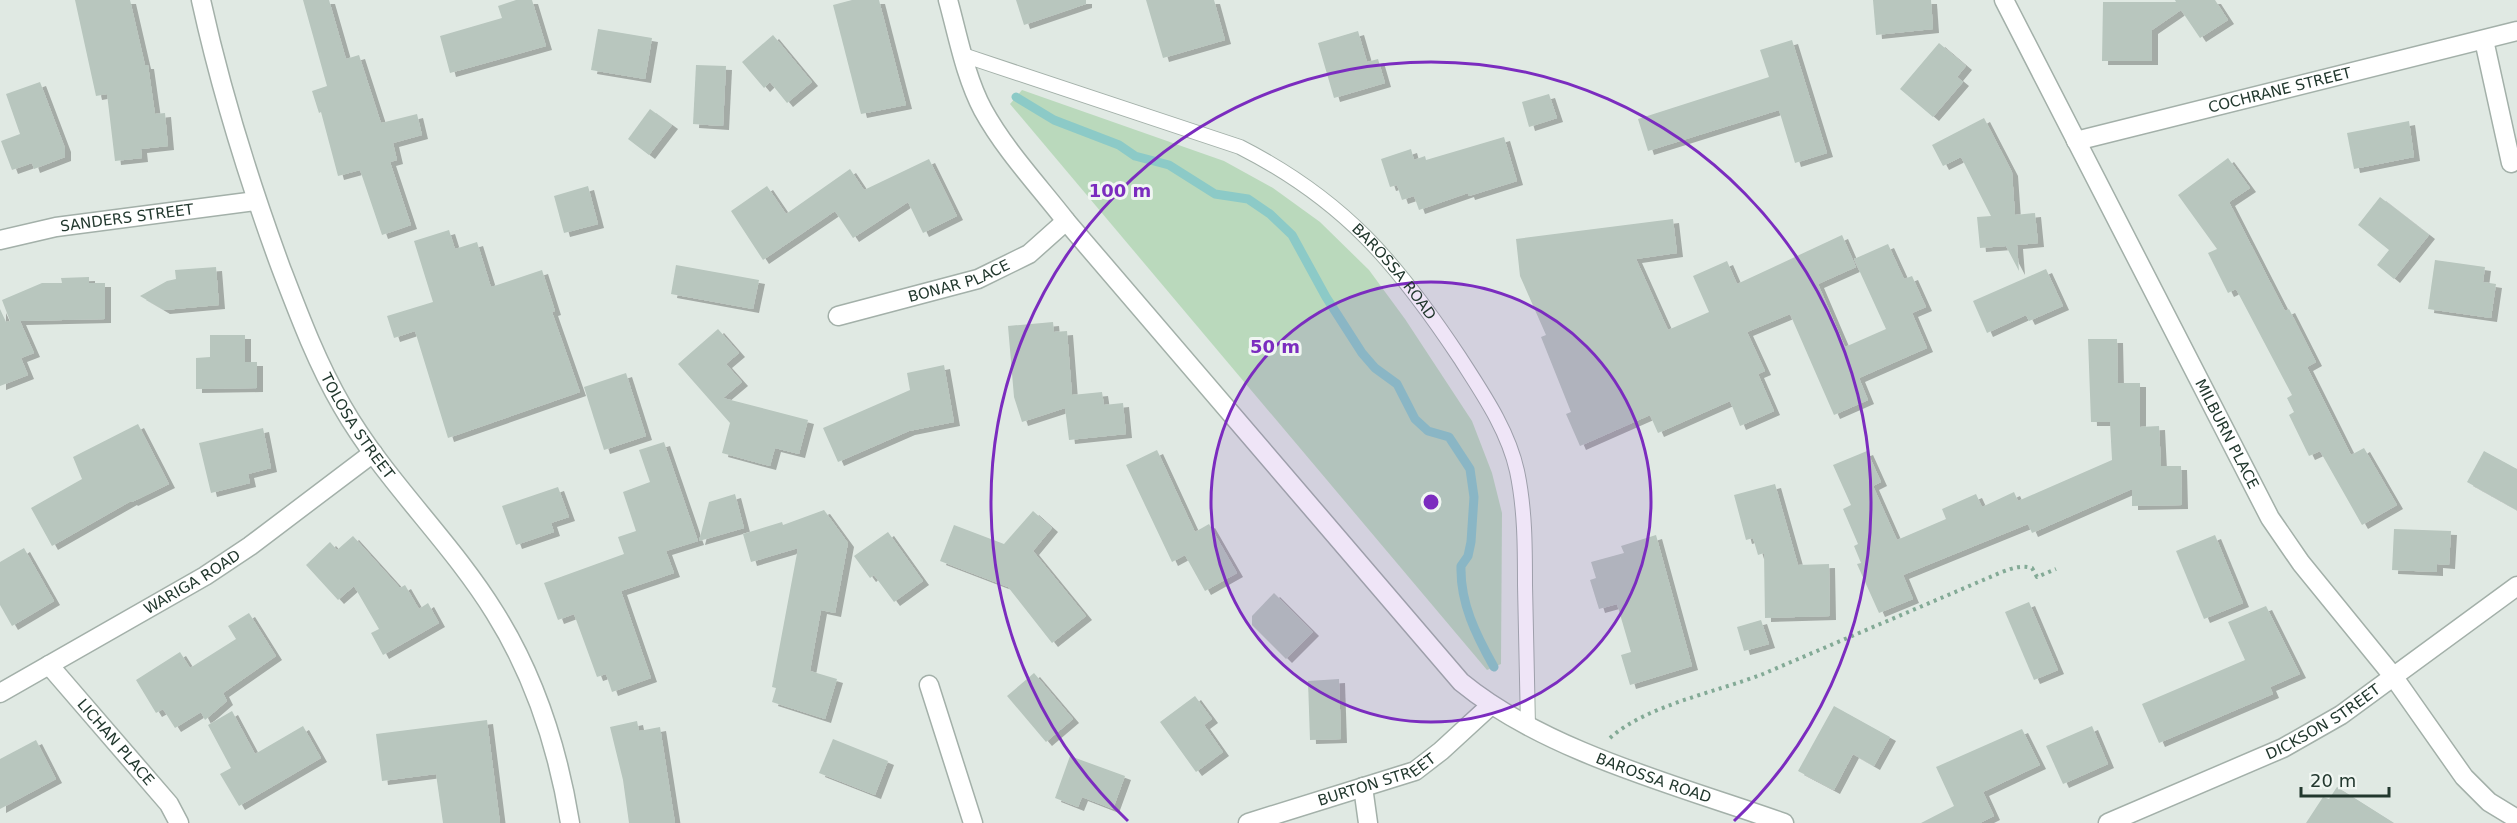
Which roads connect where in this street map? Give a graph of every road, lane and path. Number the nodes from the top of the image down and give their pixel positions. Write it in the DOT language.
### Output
graph roads {
  1 [pos="201,0"];
  2 [pos="948,0"];
  3 [pos="2004,0"];
  4 [pos="2517,31"];
  5 [pos="2484,40"];
  6 [pos="963,55"];
  7 [pos="2076,141"];
  8 [pos="2511,163"];
  9 [pos="256,201"];
  10 [pos="1066,221"];
  11 [pos="0,240"];
  12 [pos="838,316"];
  13 [pos="373,453"];
  14 [pos="2056,569"];
  15 [pos="2517,586"];
  16 [pos="49,665"];
  17 [pos="2393,676"];
  18 [pos="929,685"];
  19 [pos="0,693"];
  20 [pos="1490,706"];
  21 [pos="1528,726"];
  22 [pos="1592,755"];
  23 [pos="1363,787"];
  24 [pos="2517,819"];
  25 [pos="179,823"];
  26 [pos="570,823"];
  27 [pos="973,823"];
  28 [pos="1248,823"];
  29 [pos="1368,823"];
  30 [pos="1784,823"];
  31 [pos="2108,823"];
  1 -- 9 [label="street, TOLOSA STREET"];
  2 -- 6 [label="street, BAROSSA ROAD"];
  3 -- 7 [label="street, MILBURN PLACE"];
  4 -- 5 [label="street, COCHRANE STREET"];
  5 -- 7 [label="street, COCHRANE STREET"];
  5 -- 8 [label="street"];
  6 -- 10 [label="street, BAROSSA ROAD"];
  6 -- 21 [label="lane, BAROSSA ROAD"];
  7 -- 17 [label="street, MILBURN PLACE"];
  9 -- 11 [label="street, SANDERS STREET"];
  9 -- 13 [label="street, TOLOSA STREET"];
  10 -- 12 [label="street, BONAR PLACE"];
  10 -- 20 [label="street, BAROSSA ROAD"];
  13 -- 16 [label="street, WARIGA ROAD"];
  13 -- 26 [label="street, TOLOSA STREET"];
  14 -- 22 [label="path"];
  15 -- 17 [label="street, DICKSON STREET"];
  16 -- 19 [label="street, WARIGA ROAD"];
  16 -- 25 [label="street, LICHAN PLACE"];
  17 -- 24 [label="street, MILBURN PLACE"];
  17 -- 31 [label="street, DICKSON STREET"];
  18 -- 27 [label="street"];
  20 -- 21 [label="street, BAROSSA ROAD"];
  20 -- 23 [label="street, BURTON STREET"];
  21 -- 22 [label="street, BAROSSA ROAD"];
  22 -- 30 [label="street, BAROSSA ROAD"];
  23 -- 28 [label="street, BURTON STREET"];
  23 -- 29 [label="street"];
}
